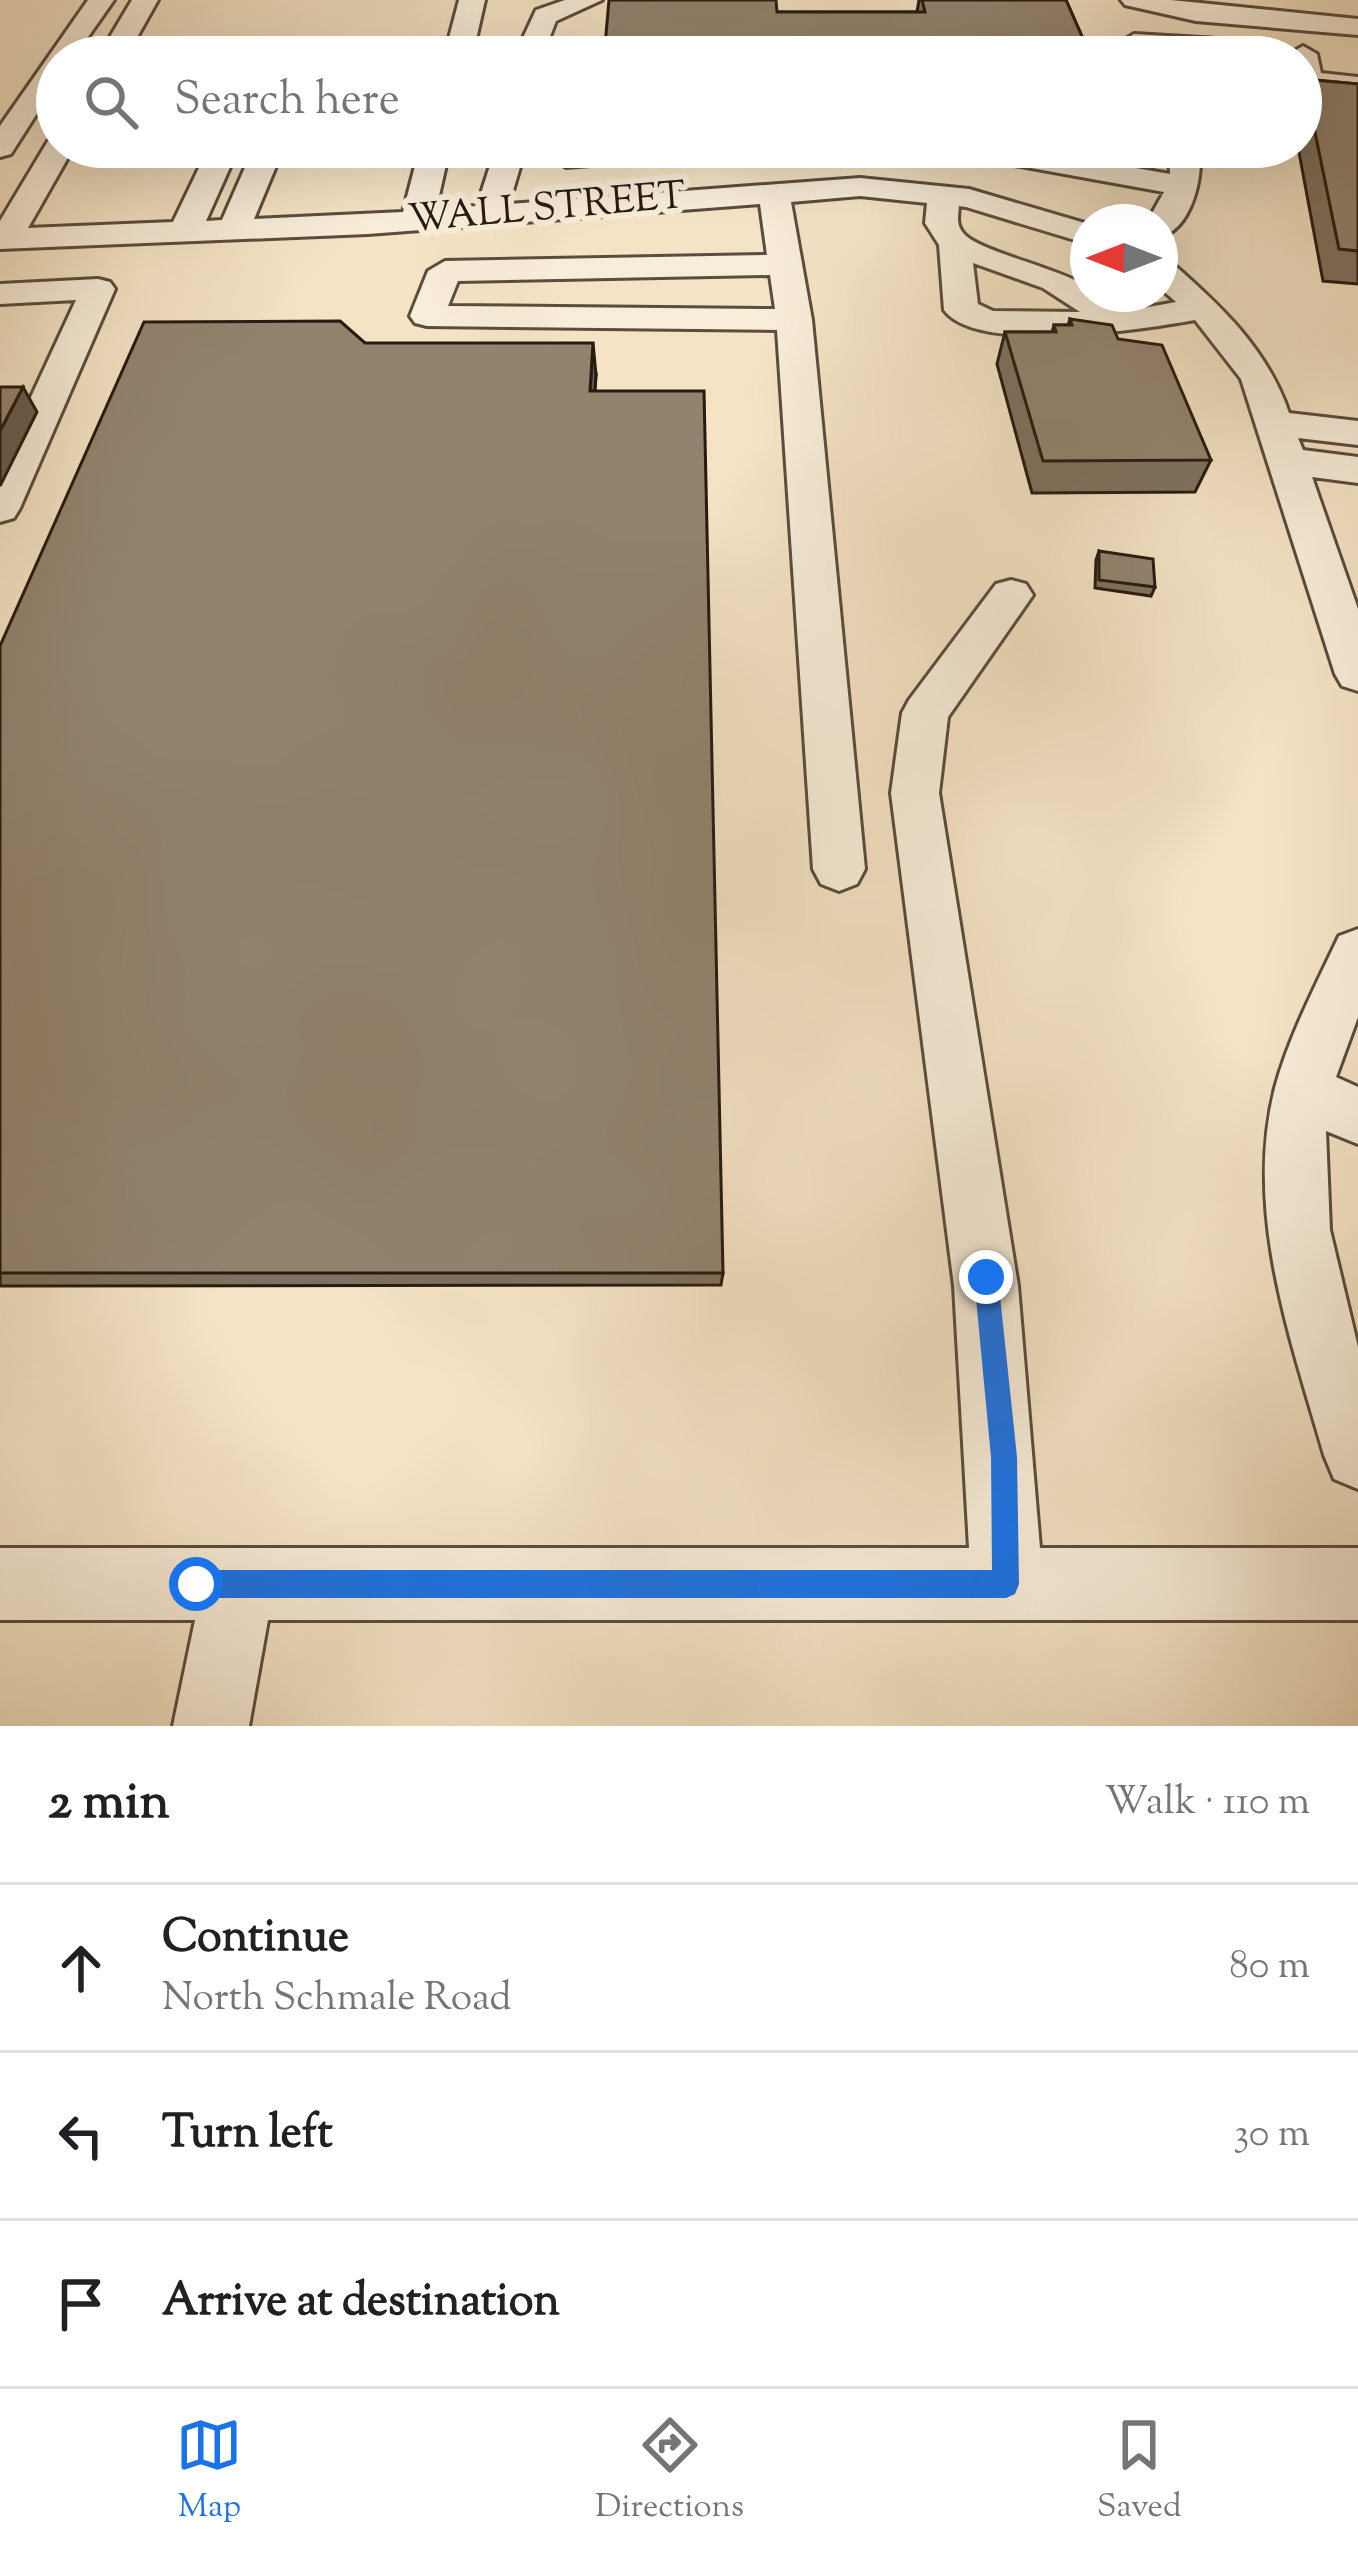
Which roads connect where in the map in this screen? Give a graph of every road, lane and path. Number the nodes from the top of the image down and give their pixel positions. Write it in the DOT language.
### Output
graph roads {
  1 [pos="101,0"];
  2 [pos="145,0"];
  3 [pos="472,0"];
  4 [pos="590,0"];
  5 [pos="1132,0"];
  6 [pos="1358,27"];
  7 [pos="75,36"];
  8 [pos="124,36"];
  9 [pos="463,36"];
  10 [pos="537,36"];
  11 [pos="1136,36"];
  12 [pos="1322,56"];
  13 [pos="1358,59"];
  14 [pos="1322,81"];
  15 [pos="1358,85"];
  16 [pos="36,93"];
  17 [pos="0,148"];
  18 [pos="46,168"];
  19 [pos="214,168"];
  20 [pos="260,168"];
  21 [pos="430,168"];
  22 [pos="505,168"];
  23 [pos="1082,168"];
  24 [pos="1186,168"];
  25 [pos="1183,186"];
  26 [pos="774,190"];
  27 [pos="944,194"];
  28 [pos="1173,204"];
  29 [pos="490,215"];
  30 [pos="417,220"];
  31 [pos="1070,228"];
  32 [pos="233,231"];
  33 [pos="184,233"];
  34 [pos="3,238"];
  35 [pos="956,245"];
  36 [pos="785,265"];
  37 [pos="1178,286"];
  38 [pos="0,294"];
  39 [pos="1203,308"];
  40 [pos="794,320"];
  41 [pos="1121,322"];
  42 [pos="1275,423"];
  43 [pos="1358,433"];
  44 [pos="1288,461"];
  45 [pos="1358,470"];
  46 [pos="0,508"];
  47 [pos="1011,595"];
  48 [pos="1358,674"];
  49 [pos="838,869"];
  50 [pos="1358,953"];
  51 [pos="1303,1091"];
  52 [pos="1358,1116"];
  53 [pos="1358,1455"];
  54 [pos="0,1584"];
  55 [pos="238,1584"];
  56 [pos="1006,1584"];
  57 [pos="1358,1584"];
  58 [pos="211,1726"];
  1 -- 7 [label="street"];
  2 -- 8 [label="street"];
  3 -- 9 [label="street"];
  4 -- 10 [label="street"];
  5 -- 6 [label="street"];
  5 -- 11 [label="street"];
  12 -- 13 [label="street"];
  14 -- 15 [label="street"];
  16 -- 17 [label="street"];
  18 -- 34 [label="street"];
  19 -- 33 [label="street"];
  20 -- 32 [label="street"];
  21 -- 30 [label="street"];
  22 -- 29 [label="street"];
  23 -- 25 [label="street"];
  24 -- 25 [label="street"];
  25 -- 28 [label="street"];
  26 -- 27 [label="street, WALL STREET"];
  26 -- 29 [label="street, WALL STREET"];
  26 -- 36 [label="street"];
  27 -- 31 [label="street, WALL STREET"];
  27 -- 35 [label="street"];
  29 -- 30 [label="street, WALL STREET"];
  30 -- 32 [label="street, WALL STREET"];
  32 -- 33 [label="street, WALL STREET"];
  33 -- 34 [label="street, WALL STREET"];
  35 -- 41 [label="street"];
  35 -- 41 [label="street"];
  36 -- 40 [label="street"];
  36 -- 40 [label="street"];
  37 -- 39 [label="street"];
  38 -- 46 [label="street"];
  39 -- 41 [label="street"];
  39 -- 42 [label="street"];
  40 -- 49 [label="street"];
  42 -- 43 [label="street"];
  42 -- 44 [label="street"];
  44 -- 45 [label="street"];
  44 -- 48 [label="street"];
  47 -- 56 [label="street"];
  50 -- 51 [label="street"];
  51 -- 52 [label="street"];
  51 -- 53 [label="street"];
  54 -- 55 [label="street"];
  55 -- 56 [label="street"];
  55 -- 58 [label="street"];
  56 -- 57 [label="street"];
}
